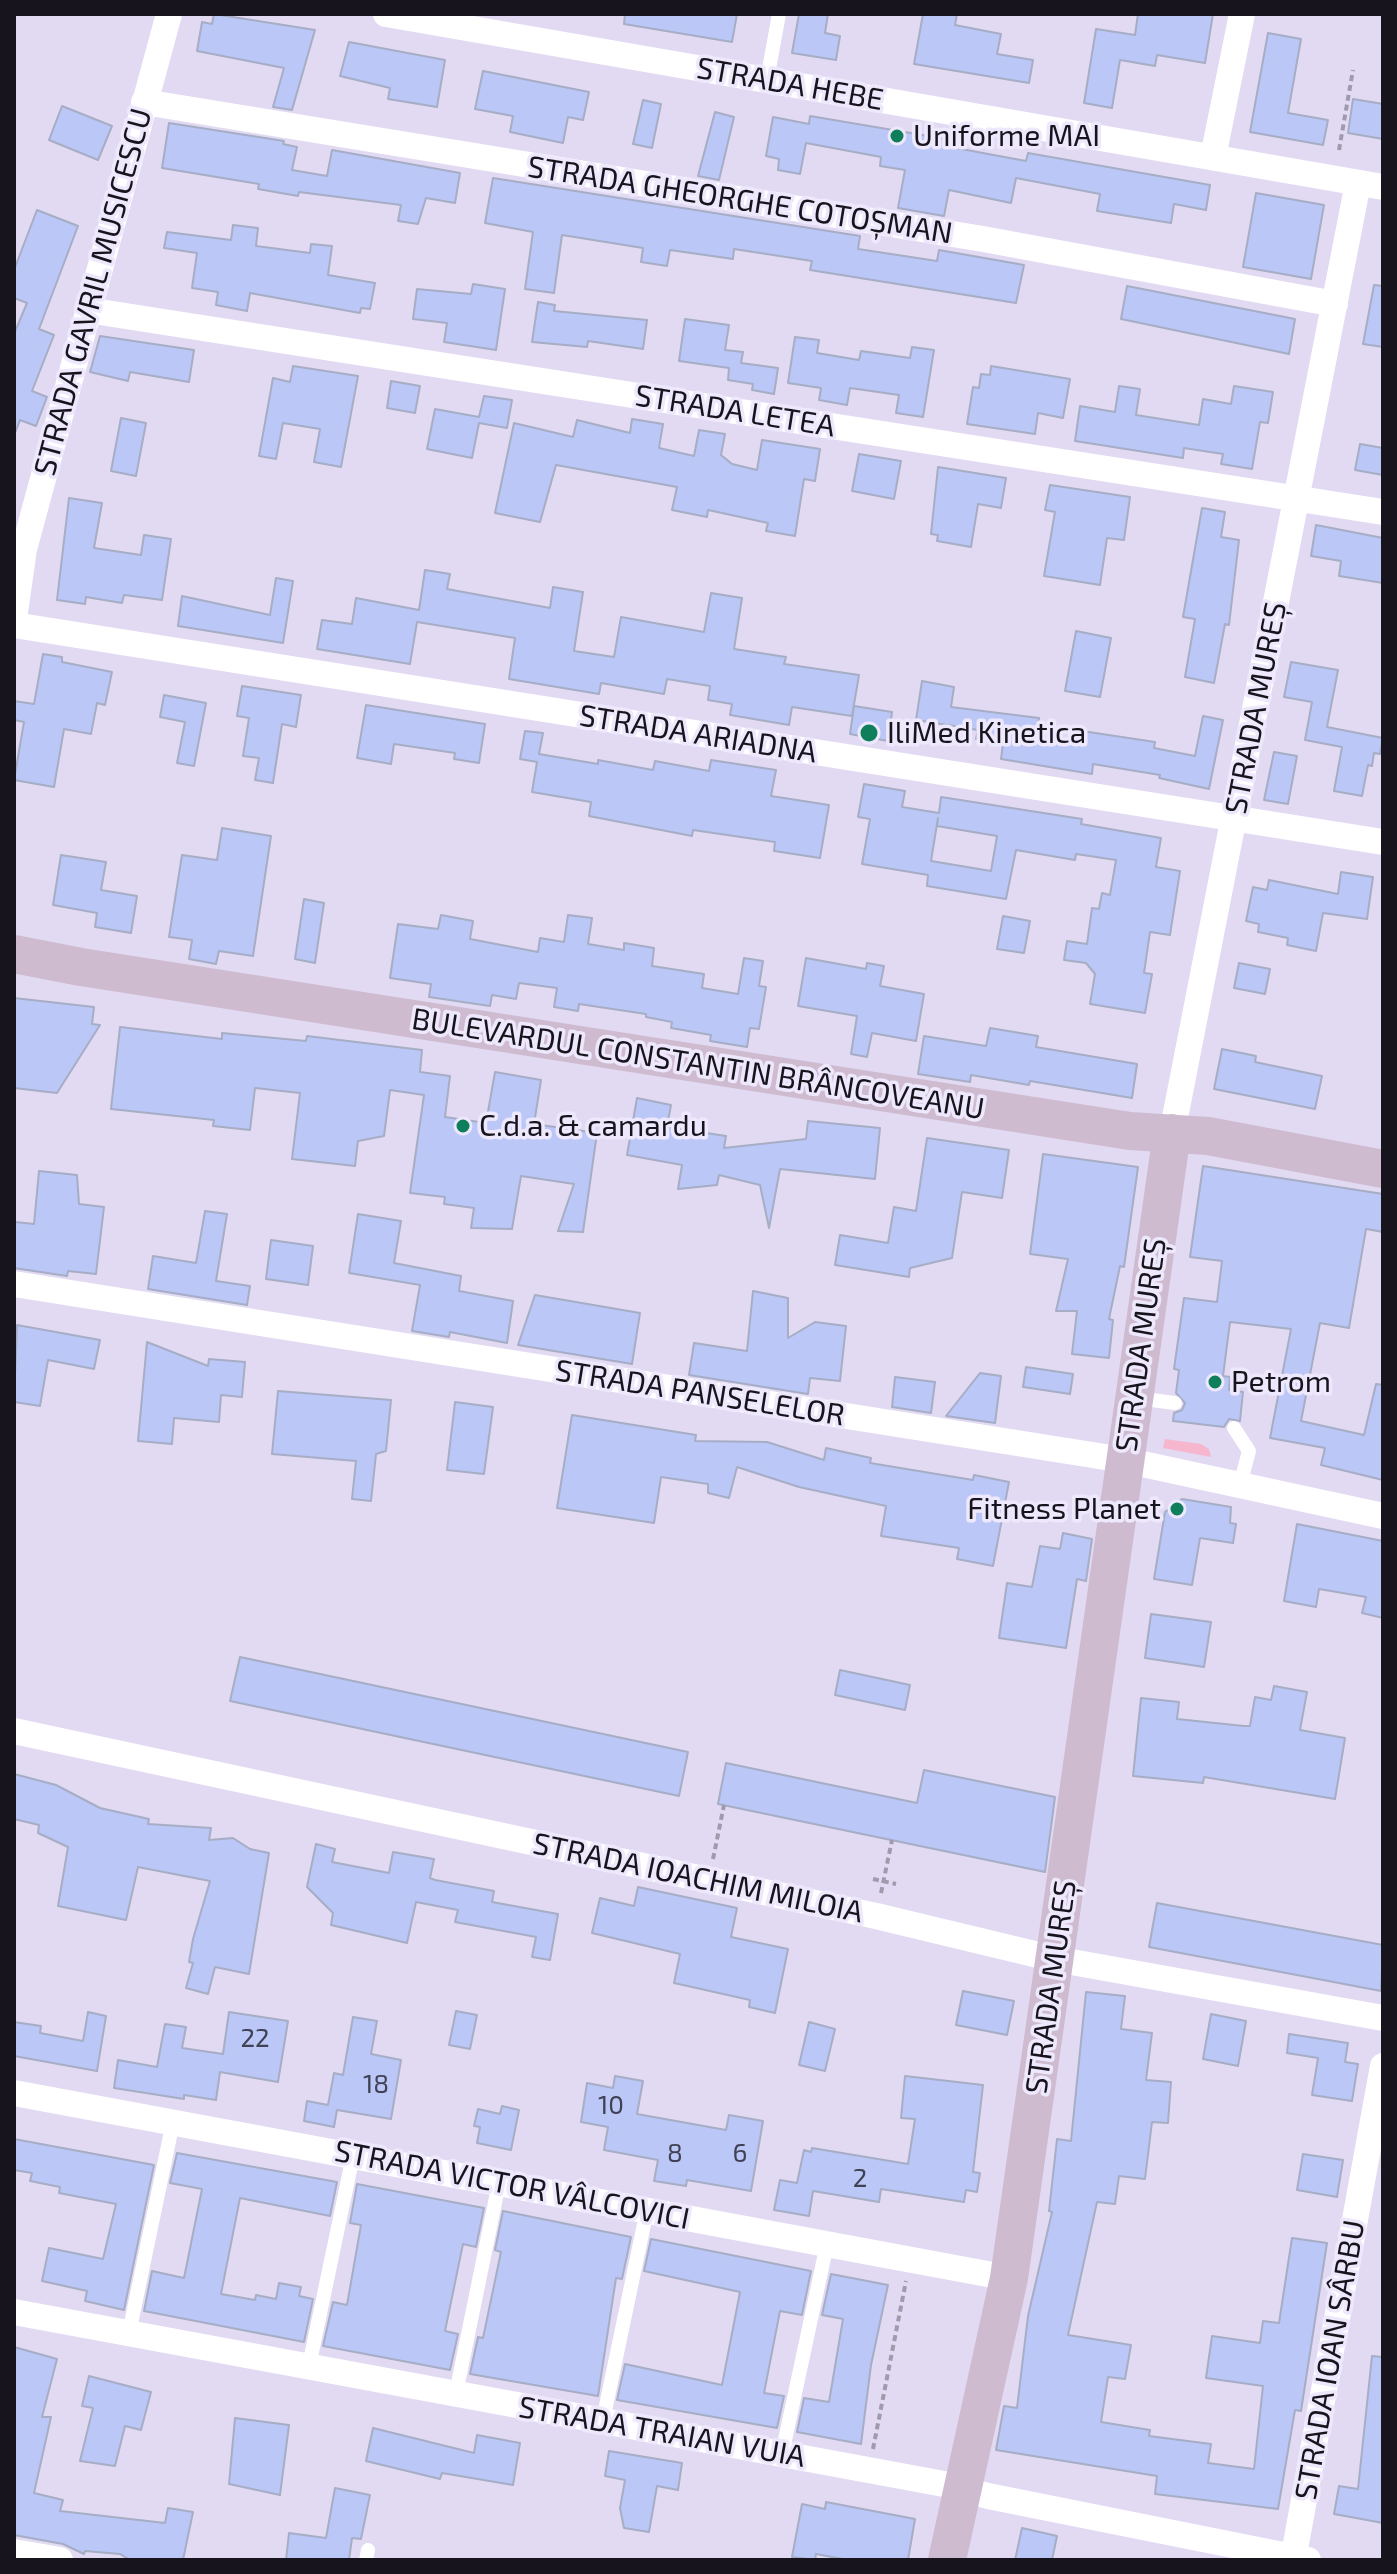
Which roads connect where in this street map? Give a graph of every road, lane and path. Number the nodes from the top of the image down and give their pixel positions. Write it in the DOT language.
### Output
graph roads {
  1 [pos="169,14"];
  2 [pos="386,14"];
  3 [pos="779,14"];
  4 [pos="1242,14"];
  5 [pos="1353,70"];
  6 [pos="767,80"];
  7 [pos="144,102"];
  8 [pos="1339,150"];
  9 [pos="1213,157"];
  10 [pos="1371,185"];
  11 [pos="1335,304"];
  12 [pos="87,310"];
  13 [pos="1298,499"];
  14 [pos="1383,512"];
  15 [pos="14,622"];
  16 [pos="1234,819"];
  17 [pos="1383,842"];
  18 [pos="14,954"];
  19 [pos="1172,1133"];
  20 [pos="1383,1169"];
  21 [pos="14,1284"];
  22 [pos="1133,1397"];
  23 [pos="1175,1403"];
  24 [pos="1234,1428"];
  25 [pos="1124,1460"];
  26 [pos="1240,1485"];
  27 [pos="1383,1516"];
  28 [pos="14,1731"];
  29 [pos="724,1805"];
  30 [pos="892,1840"];
  31 [pos="873,1879"];
  32 [pos="709,1881"];
  33 [pos="884,1881"];
  34 [pos="896,1884"];
  35 [pos="876,1916"];
  36 [pos="1055,1959"];
  37 [pos="1383,2018"];
  38 [pos="1383,2066"];
  39 [pos="14,2093"];
  40 [pos="173,2122"];
  41 [pos="353,2156"];
  42 [pos="499,2183"];
  43 [pos="647,2210"];
  44 [pos="827,2244"];
  45 [pos="910,2259"];
  46 [pos="1009,2278"];
  47 [pos="14,2312"];
  48 [pos="129,2333"];
  49 [pos="309,2366"];
  50 [pos="456,2393"];
  51 [pos="603,2420"];
  52 [pos="782,2454"];
  53 [pos="869,2470"];
  54 [pos="962,2489"];
  55 [pos="14,2552"];
  56 [pos="1298,2559"];
  57 [pos="60,2560"];
  58 [pos="947,2560"];
  1 -- 7 [label="street, STRADA GAVRIL MUSICESCU"];
  2 -- 6 [label="street, STRADA HEBE"];
  3 -- 6 [label="lane"];
  4 -- 9 [label="street"];
  5 -- 8 [label="path"];
  6 -- 9 [label="street, STRADA HEBE"];
  7 -- 11 [label="street, STRADA GHEORGHE COTOȘMAN"];
  7 -- 12 [label="street, STRADA GAVRIL MUSICESCU"];
  9 -- 10 [label="street, STRADA HEBE"];
  10 -- 11 [label="street, STRADA MUREȘ"];
  11 -- 13 [label="street, STRADA MUREȘ"];
  12 -- 13 [label="street, STRADA LETEA"];
  12 -- 15 [label="street, STRADA GAVRIL MUSICESCU"];
  13 -- 14 [label="street, STRADA LETEA"];
  13 -- 16 [label="street, STRADA MUREȘ"];
  15 -- 16 [label="street, STRADA ARIADNA"];
  16 -- 17 [label="street, STRADA ARIADNA"];
  16 -- 19 [label="street, STRADA MUREȘ"];
  18 -- 19 [label="street, BULEVARDUL CONSTANTIN BRÂNCOVEANU"];
  19 -- 20 [label="street, BULEVARDUL CONSTANTIN BRÂNCOVEANU"];
  19 -- 22 [label="street, STRADA MUREȘ"];
  21 -- 25 [label="street, STRADA PANSELELOR"];
  22 -- 23 [label="lane"];
  22 -- 25 [label="street, STRADA MUREȘ"];
  24 -- 26 [label="lane"];
  25 -- 26 [label="street, STRADA PANSELELOR"];
  25 -- 36 [label="street, STRADA MUREȘ"];
  26 -- 27 [label="street, STRADA PANSELELOR"];
  28 -- 32 [label="street, STRADA IOACHIM MILOIA"];
  29 -- 32 [label="path"];
  30 -- 33 [label="path"];
  31 -- 33 [label="path"];
  32 -- 35 [label="street, STRADA IOACHIM MILOIA"];
  33 -- 34 [label="path"];
  33 -- 35 [label="path"];
  35 -- 36 [label="street, STRADA IOACHIM MILOIA"];
  36 -- 37 [label="street, STRADA IOACHIM MILOIA"];
  36 -- 46 [label="street, STRADA MUREȘ"];
  38 -- 56 [label="street, STRADA IOAN SÂRBU"];
  39 -- 40 [label="street, STRADA VICTOR VÂLCOVICI"];
  40 -- 41 [label="street, STRADA VICTOR VÂLCOVICI"];
  40 -- 48 [label="lane"];
  41 -- 42 [label="street, STRADA VICTOR VÂLCOVICI"];
  41 -- 49 [label="lane"];
  42 -- 43 [label="street, STRADA VICTOR VÂLCOVICI"];
  42 -- 50 [label="lane"];
  43 -- 44 [label="street, STRADA VICTOR VÂLCOVICI"];
  43 -- 51 [label="lane"];
  44 -- 45 [label="street, STRADA VICTOR VÂLCOVICI"];
  44 -- 52 [label="lane"];
  45 -- 46 [label="street, STRADA VICTOR VÂLCOVICI"];
  45 -- 53 [label="path"];
  46 -- 54 [label="street, STRADA MUREȘ"];
  47 -- 48 [label="street, STRADA TRAIAN VUIA"];
  48 -- 49 [label="street, STRADA TRAIAN VUIA"];
  49 -- 50 [label="street, STRADA TRAIAN VUIA"];
  50 -- 51 [label="street, STRADA TRAIAN VUIA"];
  51 -- 52 [label="street, STRADA TRAIAN VUIA"];
  52 -- 53 [label="street, STRADA TRAIAN VUIA"];
  53 -- 54 [label="street, STRADA TRAIAN VUIA"];
  54 -- 56 [label="street, STRADA TRAIAN VUIA"];
  54 -- 58 [label="street, STRADA MUREȘ"];
  55 -- 57 [label="street"];
}
